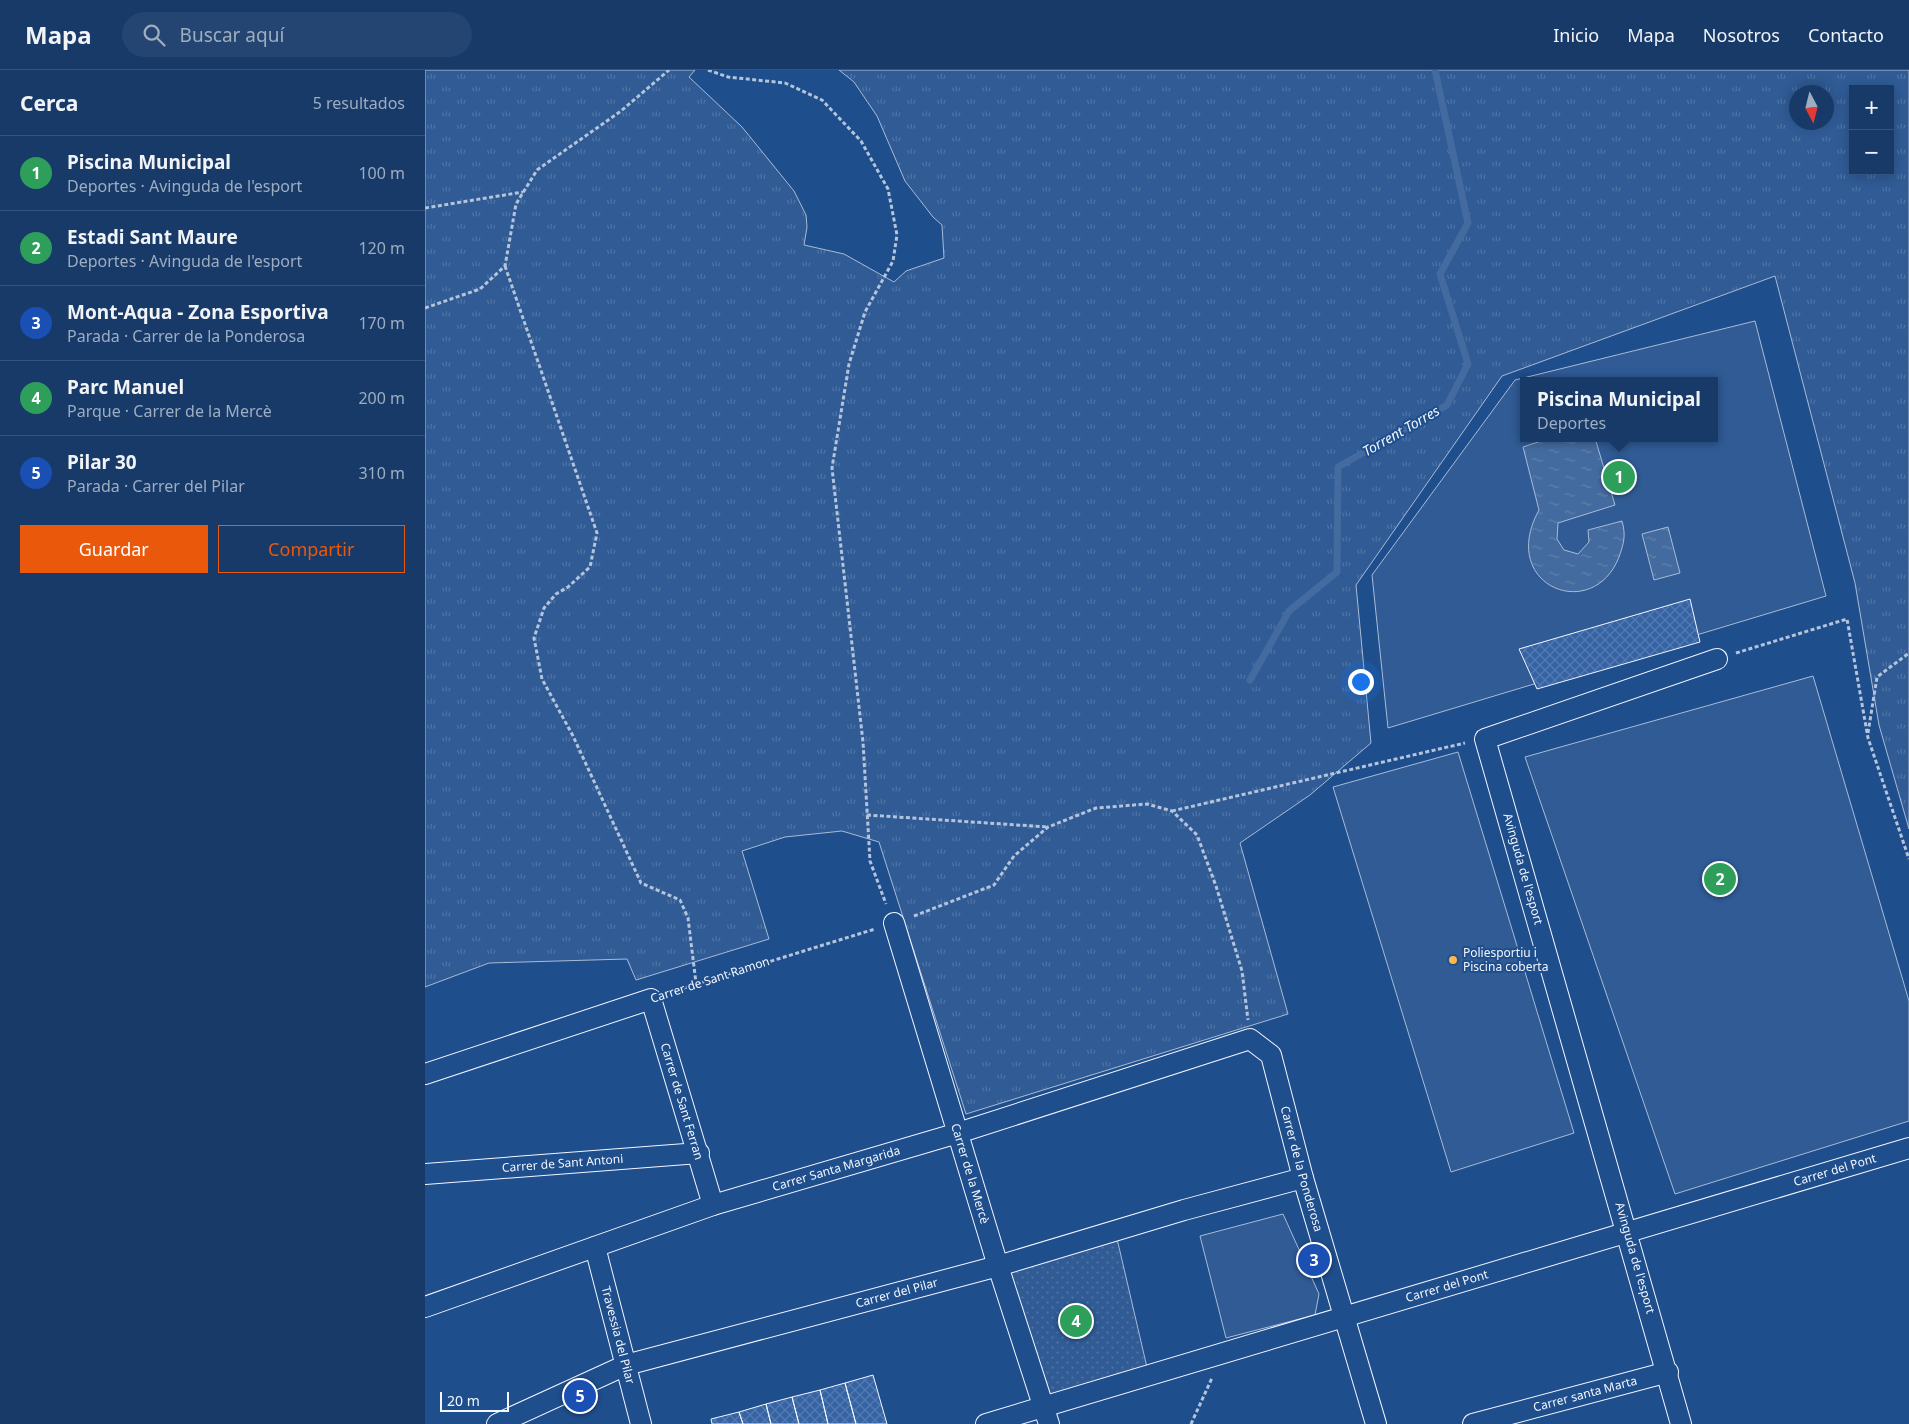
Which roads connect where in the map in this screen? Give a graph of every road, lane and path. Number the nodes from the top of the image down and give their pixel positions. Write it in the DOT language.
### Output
graph roads {
  1 [pos="669,70"];
  2 [pos="708,70"];
  3 [pos="523,192"];
  4 [pos="425,208"];
  5 [pos="505,266"];
  6 [pos="425,308"];
  7 [pos="1909,653"];
  8 [pos="1717,659"];
  9 [pos="1868,738"];
  10 [pos="1485,739"];
  11 [pos="1172,811"];
  12 [pos="867,815"];
  13 [pos="1048,827"];
  14 [pos="1909,859"];
  15 [pos="894,923"];
  16 [pos="696,983"];
  17 [pos="651,999"];
  18 [pos="1250,1039"];
  19 [pos="425,1074"];
  20 [pos="958,1133"];
  21 [pos="1909,1148"];
  22 [pos="699,1153"];
  23 [pos="425,1174"];
  24 [pos="1303,1178"];
  25 [pos="713,1205"];
  26 [pos="1628,1232"];
  27 [pos="595,1247"];
  28 [pos="997,1266"];
  29 [pos="425,1306"];
  30 [pos="1345,1317"];
  31 [pos="1224,1353"];
  32 [pos="626,1365"];
  33 [pos="1668,1372"];
  34 [pos="1047,1415"];
  35 [pos="497,1424"];
  36 [pos="641,1424"];
  37 [pos="986,1424"];
  38 [pos="1191,1424"];
  39 [pos="1376,1424"];
  40 [pos="1473,1424"];
  41 [pos="1681,1424"];
  1 -- 3 [label="path"];
  2 -- 12 [label="path"];
  3 -- 4 [label="path"];
  3 -- 5 [label="path"];
  5 -- 6 [label="path"];
  5 -- 16 [label="path"];
  7 -- 9 [label="path"];
  8 -- 9 [label="path"];
  8 -- 10 [label="street"];
  9 -- 14 [label="path"];
  10 -- 11 [label="path"];
  10 -- 26 [label="street, Avinguda de l'esport"];
  11 -- 13 [label="path"];
  11 -- 18 [label="path"];
  12 -- 13 [label="path"];
  12 -- 15 [label="path"];
  13 -- 15 [label="path, Carrer de Sant Ramon"];
  15 -- 16 [label="path, Carrer de Sant Ramon"];
  15 -- 20 [label="street, Carrer de la Mercè"];
  16 -- 17 [label="path, Carrer de Sant Ramon"];
  17 -- 19 [label="street, Carrer de Sant Ramon"];
  17 -- 22 [label="street, Carrer de Sant Ferran"];
  18 -- 20 [label="street, Carrer Santa Margarida"];
  18 -- 24 [label="street, Carrer de la Ponderosa"];
  20 -- 25 [label="street, Carrer Santa Margarida"];
  20 -- 28 [label="street, Carrer de la Mercè"];
  21 -- 26 [label="street, Carrer del Pont"];
  22 -- 23 [label="street, Carrer de Sant Antoni"];
  22 -- 25 [label="street, Carrer de Sant Ferran"];
  24 -- 28 [label="street, Carrer del Pilar"];
  24 -- 30 [label="street, Carrer de la Ponderosa"];
  25 -- 27 [label="street, Carrer Santa Margarida"];
  26 -- 30 [label="street, Carrer del Pont"];
  26 -- 33 [label="street, Avinguda de l'esport"];
  27 -- 29 [label="street, Carrer Santa Margarida"];
  27 -- 32 [label="street, Travessia del Pilar"];
  28 -- 32 [label="street, Carrer del Pilar"];
  28 -- 34 [label="street, Carrer de la Mercè"];
  30 -- 31 [label="street, Carrer del Pont"];
  30 -- 39 [label="street, Carrer de la Ponderosa"];
  31 -- 34 [label="street, Carrer del Pont"];
  31 -- 38 [label="path"];
  32 -- 35 [label="street, Carrer del Pilar"];
  32 -- 36 [label="street, Travessia del Pilar"];
  33 -- 40 [label="street, Carrer santa Marta"];
  33 -- 41 [label="street, Avinguda de l'esport"];
  34 -- 37 [label="street, Carrer del Pont"];
}
